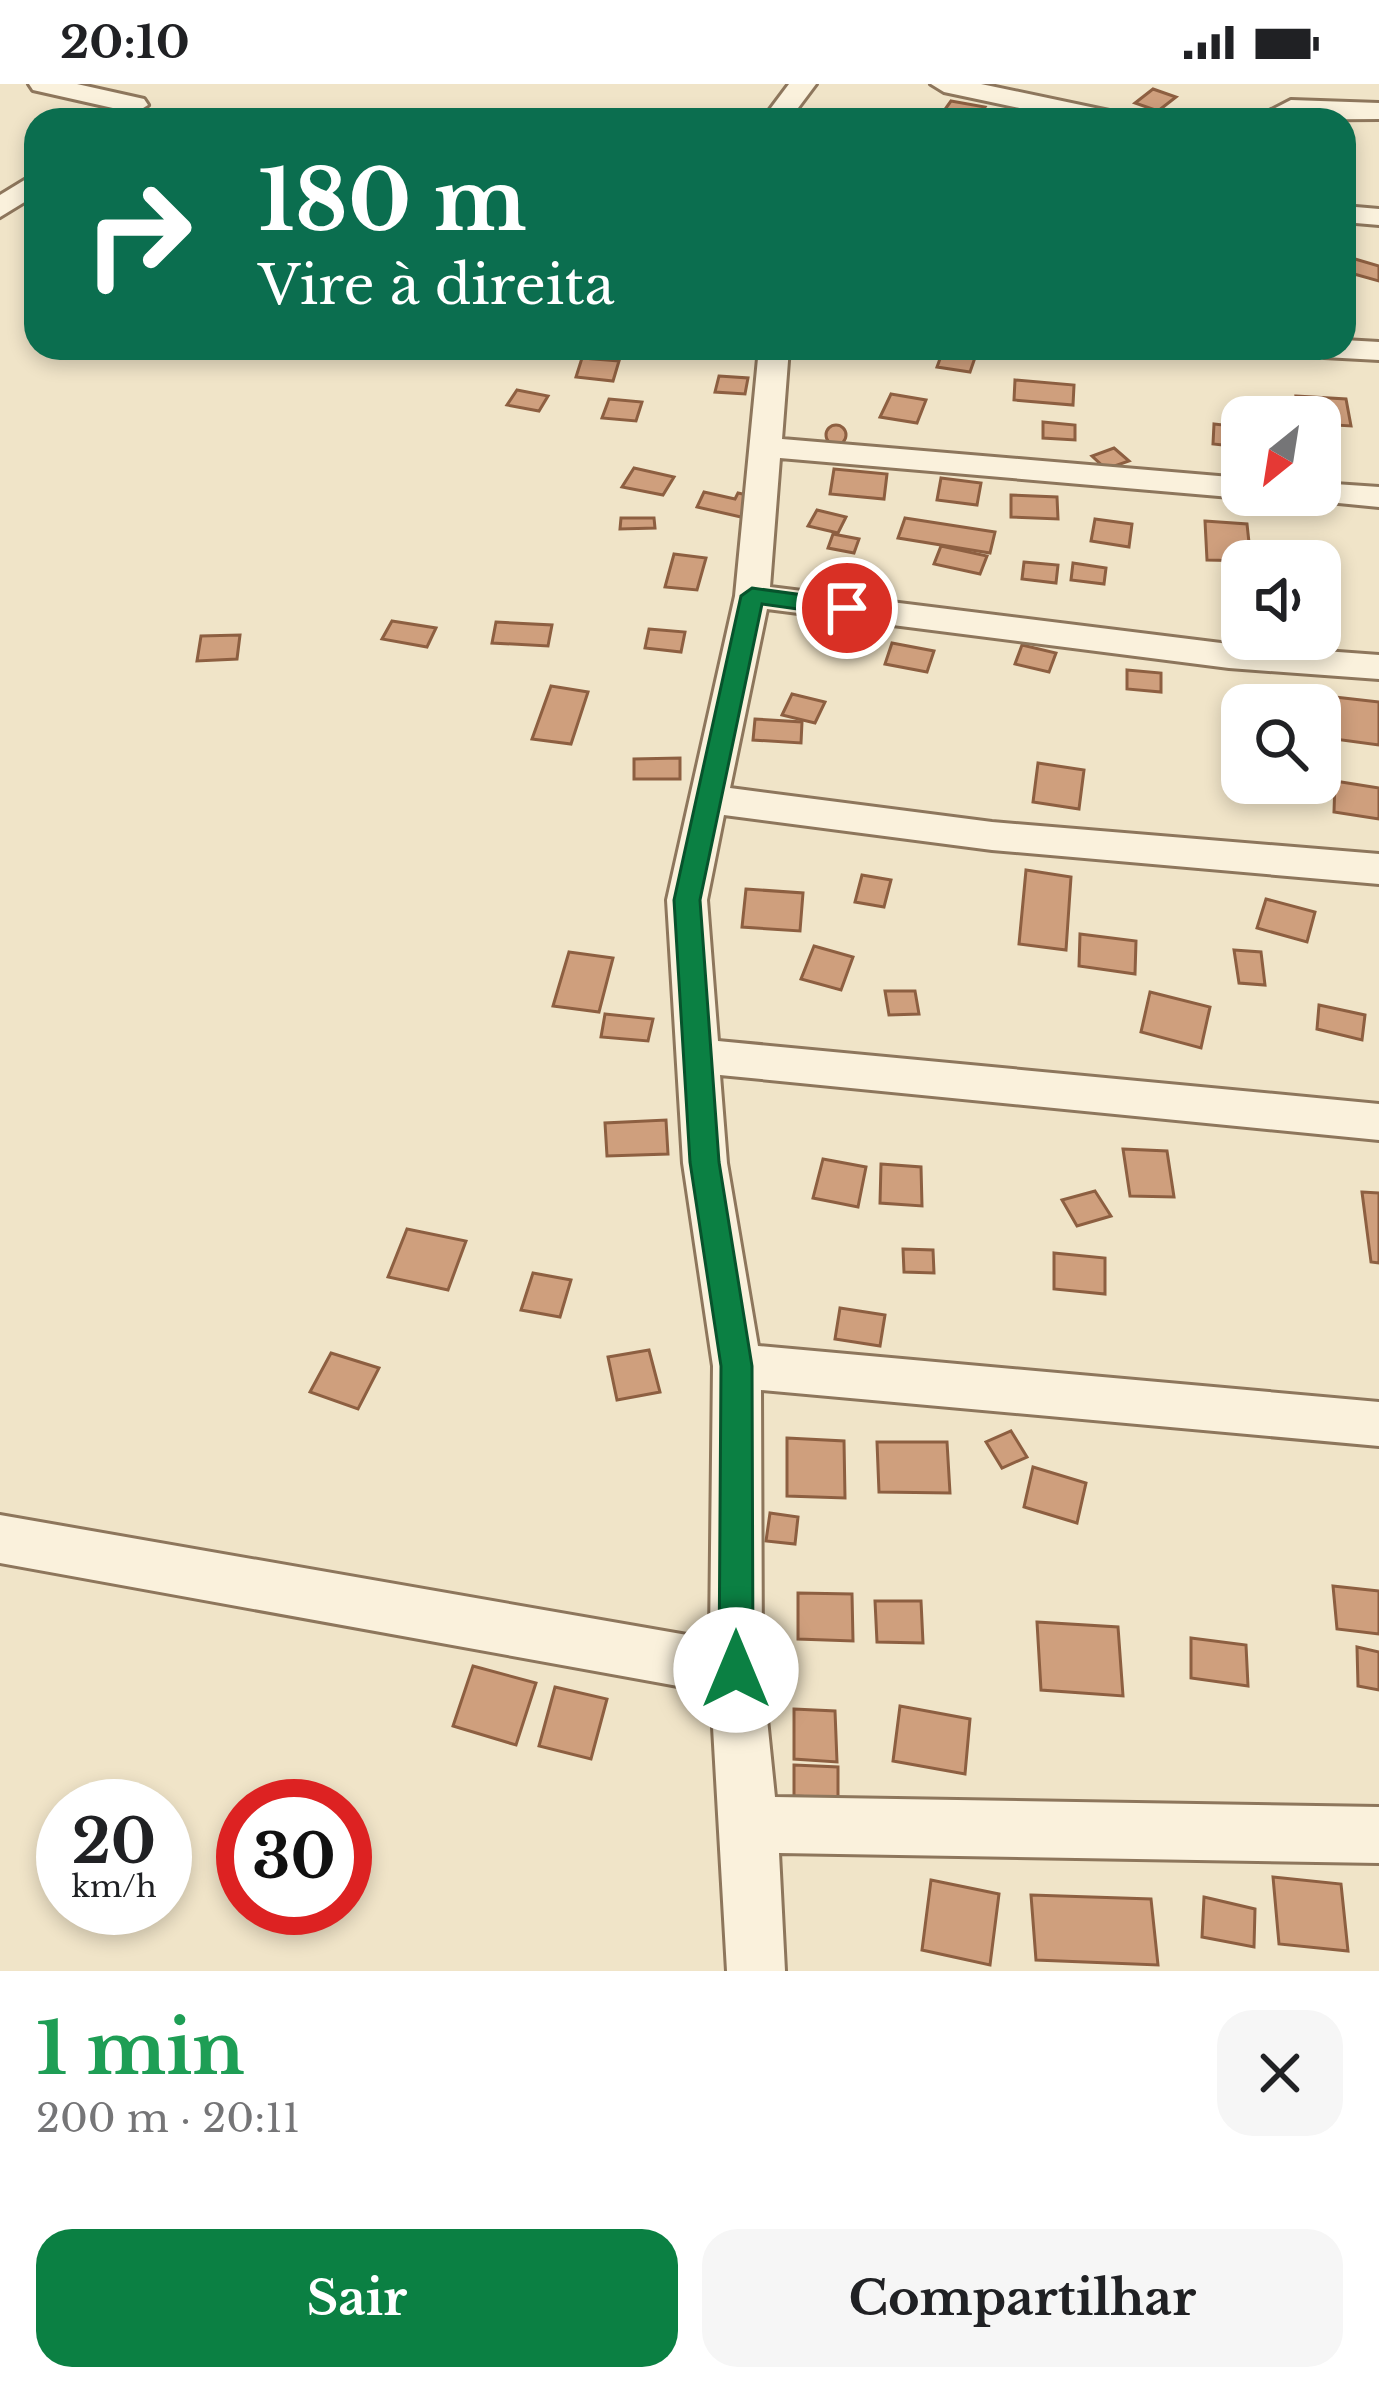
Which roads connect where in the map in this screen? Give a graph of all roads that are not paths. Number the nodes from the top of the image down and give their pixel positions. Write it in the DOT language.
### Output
graph roads {
  1 [pos="42,84"];
  2 [pos="160,84"];
  3 [pos="803,84"];
  4 [pos="944,84"];
  5 [pos="111,108"];
  6 [pos="131,108"];
  7 [pos="784,108"];
  8 [pos="1057,108"];
  9 [pos="24,190"];
  10 [pos="0,209"];
  11 [pos="773,360"];
  12 [pos="765,447"];
  13 [pos="1221,486"];
  14 [pos="1341,494"];
  15 [pos="1379,497"];
  16 [pos="752,596"];
  17 [pos="1379,667"];
  18 [pos="706,799"];
  19 [pos="1379,869"];
  20 [pos="696,1056"];
  21 [pos="1379,1122"];
  22 [pos="737,1366"];
  23 [pos="1379,1424"];
  24 [pos="0,1539"];
  25 [pos="736,1670"];
  26 [pos="750,1824"];
  27 [pos="1379,1835"];
  28 [pos="756,1971"];
  1 -- 5 [label="street"];
  2 -- 6 [label="street"];
  3 -- 7 [label="street"];
  4 -- 8 [label="street"];
  9 -- 10 [label="street"];
  11 -- 12 [label="street"];
  12 -- 13 [label="street"];
  12 -- 16 [label="street"];
  14 -- 15 [label="street"];
  16 -- 17 [label="street"];
  16 -- 18 [label="street"];
  18 -- 19 [label="street"];
  18 -- 20 [label="street"];
  20 -- 21 [label="street"];
  20 -- 22 [label="street"];
  22 -- 23 [label="street"];
  22 -- 25 [label="street"];
  24 -- 25 [label="street"];
  25 -- 26 [label="street"];
  26 -- 27 [label="street"];
  26 -- 28 [label="street"];
}
